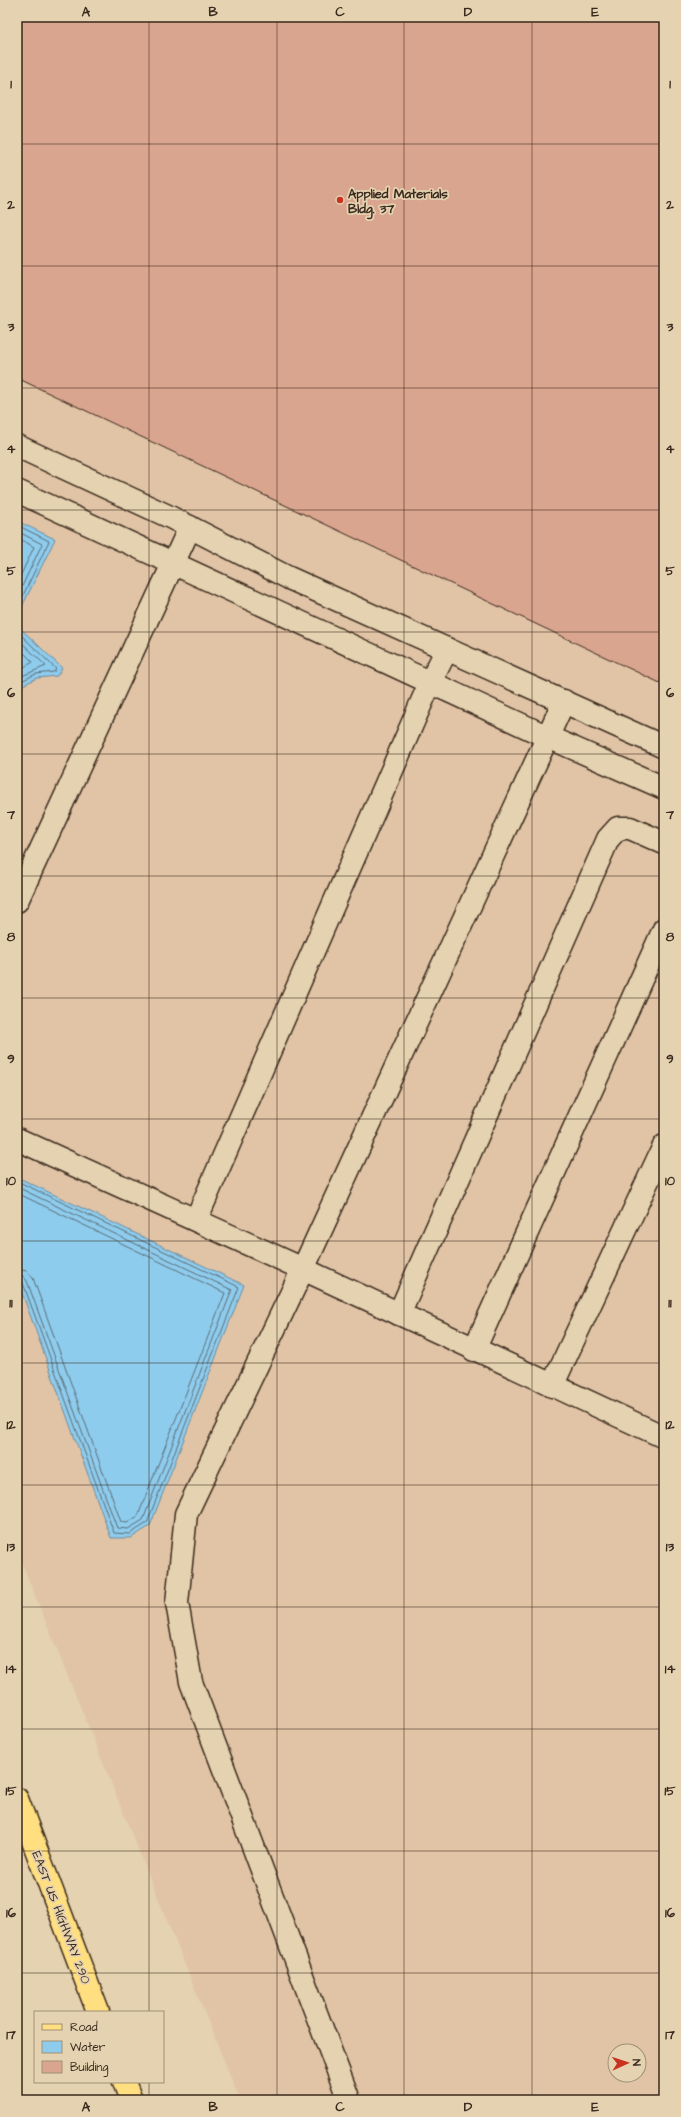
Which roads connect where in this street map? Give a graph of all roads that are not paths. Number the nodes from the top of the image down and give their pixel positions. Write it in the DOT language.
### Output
graph roads {
  1 [pos="17,446"];
  2 [pos="17,491"];
  3 [pos="190,527"];
  4 [pos="174,564"];
  5 [pos="447,648"];
  6 [pos="430,683"];
  7 [pos="564,701"];
  8 [pos="548,737"];
  9 [pos="664,747"];
  10 [pos="664,788"];
  11 [pos="664,843"];
  12 [pos="17,901"];
  13 [pos="664,929"];
  14 [pos="17,1139"];
  15 [pos="664,1146"];
  16 [pos="196,1220"];
  17 [pos="303,1269"];
  18 [pos="399,1314"];
  19 [pos="474,1350"];
  20 [pos="552,1386"];
  21 [pos="664,1437"];
  22 [pos="17,1799"];
  23 [pos="98,2011"];
  24 [pos="124,2083"];
  25 [pos="131,2100"];
  26 [pos="349,2100"];
  1 -- 3 [label="lane"];
  2 -- 4 [label="lane"];
  3 -- 4 [label="lane"];
  3 -- 5 [label="lane"];
  4 -- 6 [label="lane"];
  4 -- 12 [label="lane"];
  5 -- 6 [label="lane"];
  5 -- 7 [label="lane"];
  6 -- 8 [label="lane"];
  6 -- 16 [label="lane"];
  7 -- 8 [label="lane"];
  7 -- 9 [label="lane"];
  8 -- 10 [label="lane"];
  8 -- 17 [label="lane"];
  11 -- 18 [label="lane"];
  13 -- 19 [label="lane"];
  14 -- 16 [label="lane"];
  15 -- 20 [label="lane"];
  16 -- 17 [label="lane"];
  17 -- 18 [label="lane"];
  17 -- 26 [label="lane"];
  18 -- 19 [label="lane"];
  19 -- 20 [label="lane"];
  20 -- 21 [label="lane"];
  22 -- 23 [label="main road, EAST US HIGHWAY 290"];
  24 -- 25 [label="main road"];
}
